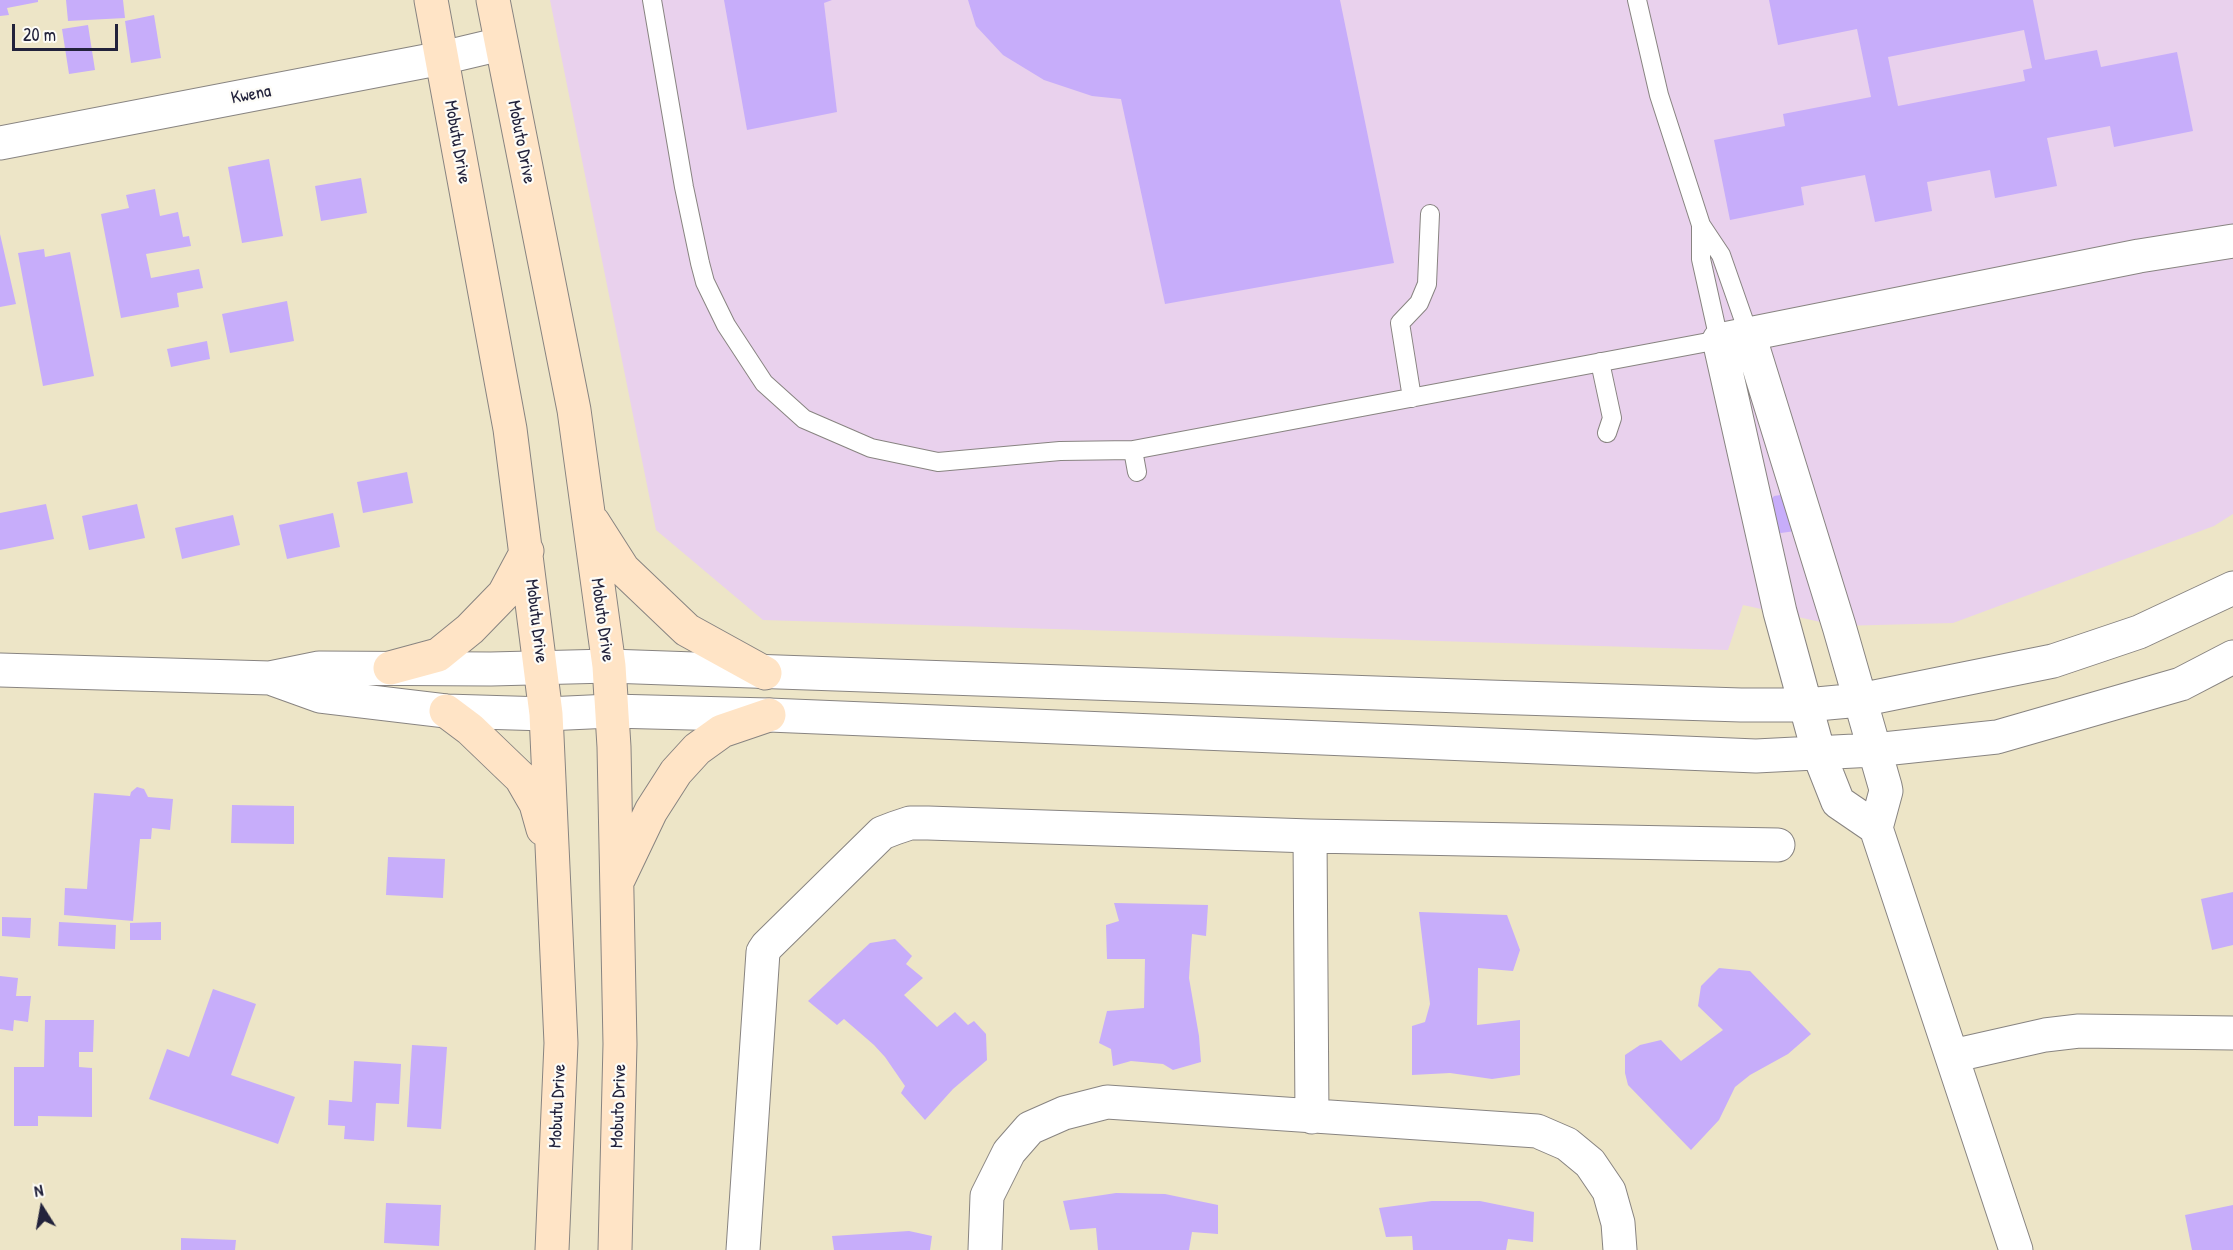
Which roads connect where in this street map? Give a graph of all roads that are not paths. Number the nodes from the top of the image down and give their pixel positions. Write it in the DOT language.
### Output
graph roads {
  1 [pos="430,0"];
  2 [pos="493,0"];
  3 [pos="652,0"];
  4 [pos="1637,0"];
  5 [pos="501,44"];
  6 [pos="442,58"];
  7 [pos="0,143"];
  8 [pos="1430,214"];
  9 [pos="1701,225"];
  10 [pos="2233,241"];
  11 [pos="1734,337"];
  12 [pos="1600,362"];
  13 [pos="1412,398"];
  14 [pos="1607,434"];
  15 [pos="1133,450"];
  16 [pos="1137,472"];
  17 [pos="588,515"];
  18 [pos="527,551"];
  19 [pos="2233,588"];
  20 [pos="2233,657"];
  21 [pos="541,666"];
  22 [pos="609,666"];
  23 [pos="390,668"];
  24 [pos="0,670"];
  25 [pos="765,673"];
  26 [pos="270,678"];
  27 [pos="1860,700"];
  28 [pos="1806,705"];
  29 [pos="446,711"];
  30 [pos="611,711"];
  31 [pos="546,714"];
  32 [pos="769,715"];
  33 [pos="1874,750"];
  34 [pos="1819,754"];
  35 [pos="1876,828"];
  36 [pos="1310,836"];
  37 [pos="1778,845"];
  38 [pos="553,862"];
  39 [pos="616,883"];
  40 [pos="2233,1033"];
  41 [pos="1952,1056"];
  42 [pos="1312,1117"];
  43 [pos="552,1250"];
  44 [pos="615,1250"];
  45 [pos="743,1250"];
  46 [pos="985,1250"];
  47 [pos="1620,1250"];
  48 [pos="2016,1250"];
  1 -- 6 [label="main road, Mobutu Drive"];
  2 -- 5 [label="main road, Mobuto Drive"];
  3 -- 15 [label="lane"];
  4 -- 9 [label="lane"];
  5 -- 6 [label="street, Kwena"];
  5 -- 17 [label="main road, Mobuto Drive"];
  6 -- 7 [label="street, Kwena"];
  6 -- 18 [label="main road, Mobutu Drive"];
  8 -- 13 [label="lane"];
  9 -- 11 [label="lane"];
  9 -- 11 [label="lane"];
  10 -- 11 [label="street"];
  11 -- 12 [label="lane"];
  11 -- 27 [label="street"];
  11 -- 28 [label="street"];
  12 -- 13 [label="lane"];
  12 -- 14 [label="lane"];
  13 -- 15 [label="lane"];
  15 -- 16 [label="lane"];
  17 -- 22 [label="main road, Mobuto Drive"];
  17 -- 25 [label="main road"];
  18 -- 21 [label="main road, Mobutu Drive"];
  18 -- 23 [label="main road"];
  19 -- 27 [label="street"];
  20 -- 33 [label="street"];
  21 -- 22 [label="street"];
  21 -- 23 [label="street"];
  21 -- 31 [label="main road, Mobutu Drive"];
  22 -- 25 [label="street"];
  22 -- 30 [label="main road, Mobuto Drive"];
  23 -- 26 [label="street"];
  24 -- 26 [label="street"];
  25 -- 28 [label="street"];
  26 -- 29 [label="street"];
  27 -- 28 [label="street"];
  27 -- 33 [label="street"];
  28 -- 34 [label="street"];
  29 -- 31 [label="street"];
  29 -- 38 [label="main road"];
  30 -- 31 [label="street"];
  30 -- 32 [label="street"];
  30 -- 39 [label="main road, Mobuto Drive"];
  31 -- 38 [label="main road, Mobutu Drive"];
  32 -- 34 [label="street"];
  32 -- 39 [label="main road"];
  33 -- 34 [label="street"];
  33 -- 35 [label="street"];
  34 -- 35 [label="street"];
  35 -- 41 [label="street"];
  36 -- 37 [label="street"];
  36 -- 42 [label="street"];
  36 -- 45 [label="street"];
  38 -- 43 [label="main road, Mobutu Drive"];
  39 -- 44 [label="main road, Mobuto Drive"];
  40 -- 41 [label="street"];
  41 -- 48 [label="street"];
  42 -- 46 [label="street"];
  42 -- 47 [label="street"];
}
